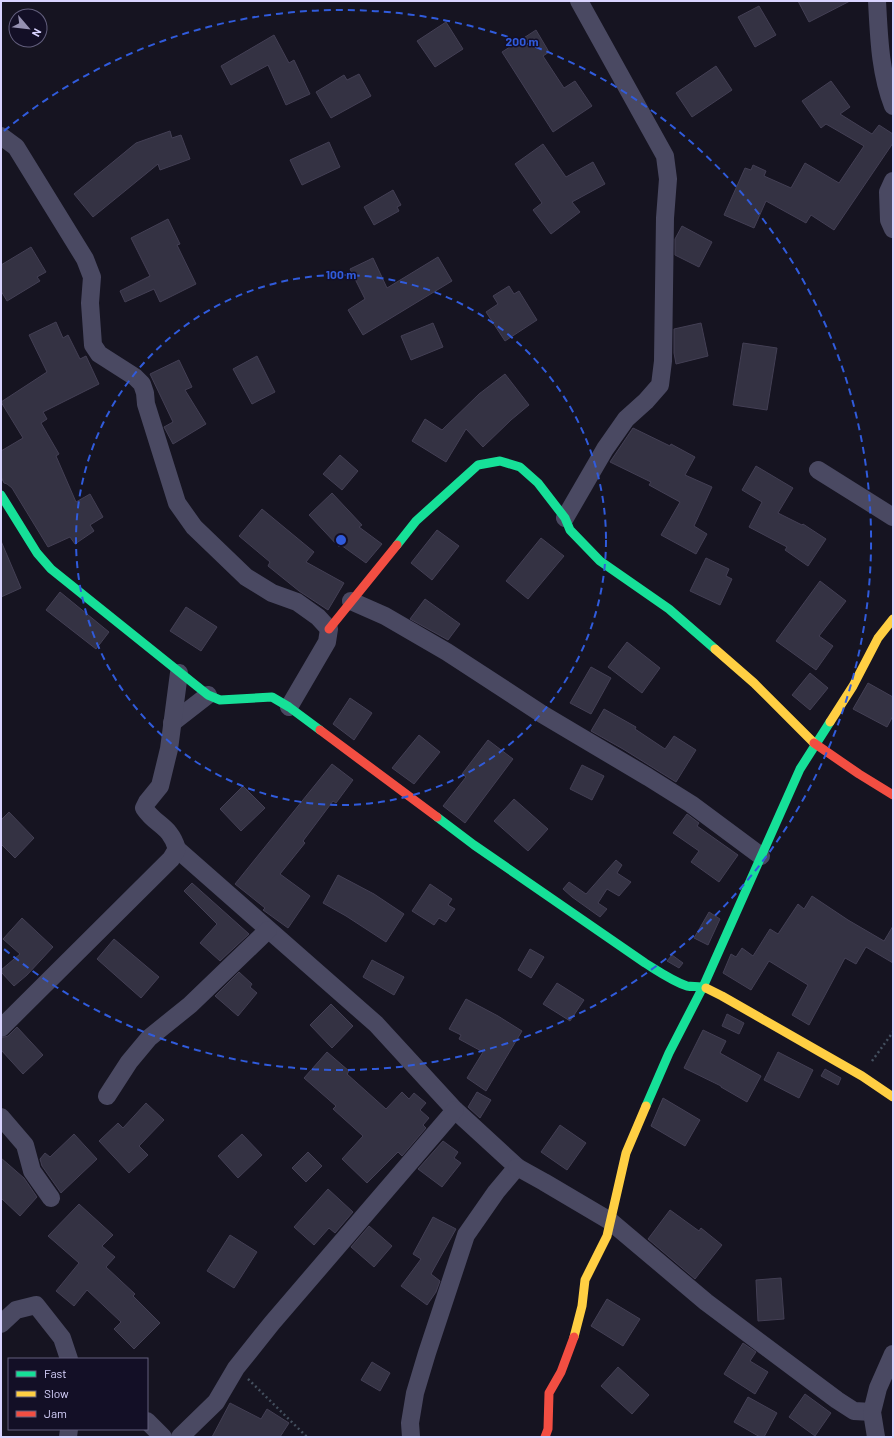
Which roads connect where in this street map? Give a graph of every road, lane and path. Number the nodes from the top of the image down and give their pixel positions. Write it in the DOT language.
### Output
graph roads {
  1 [pos="877,1"];
  2 [pos="582,2"];
  3 [pos="886,45"];
  4 [pos="893,106"];
  5 [pos="1,136"];
  6 [pos="893,181"];
  7 [pos="893,229"];
  8 [pos="818,470"];
  9 [pos="1,495"];
  10 [pos="893,517"];
  11 [pos="565,518"];
  12 [pos="351,601"];
  13 [pos="893,619"];
  14 [pos="329,629"];
  15 [pos="179,673"];
  16 [pos="208,695"];
  17 [pos="289,707"];
  18 [pos="172,723"];
  19 [pos="815,744"];
  20 [pos="893,795"];
  21 [pos="177,849"];
  22 [pos="761,856"];
  23 [pos="268,930"];
  24 [pos="703,987"];
  25 [pos="1,1028"];
  26 [pos="893,1032"];
  27 [pos="862,1076"];
  28 [pos="107,1096"];
  29 [pos="893,1096"];
  30 [pos="455,1110"];
  31 [pos="1,1117"];
  32 [pos="517,1167"];
  33 [pos="51,1198"];
  34 [pos="610,1222"];
  35 [pos="1,1324"];
  36 [pos="62,1338"];
  37 [pos="893,1354"];
  38 [pos="69,1358"];
  39 [pos="83,1358"];
  40 [pos="236,1368"];
  41 [pos="872,1412"];
  42 [pos="148,1422"];
  43 [pos="163,1437"];
  44 [pos="180,1437"];
  45 [pos="307,1437"];
  46 [pos="411,1437"];
  47 [pos="545,1437"];
  48 [pos="876,1437"];
  1 -- 3 [label="street"];
  2 -- 11 [label="street"];
  3 -- 4 [label="street"];
  5 -- 14 [label="street"];
  6 -- 7 [label="street"];
  8 -- 10 [label="street"];
  9 -- 15 [label="street"];
  11 -- 12 [label="street"];
  11 -- 19 [label="street"];
  12 -- 14 [label="street"];
  12 -- 22 [label="street"];
  13 -- 19 [label="street"];
  14 -- 17 [label="street"];
  15 -- 16 [label="street"];
  15 -- 18 [label="street"];
  16 -- 17 [label="street"];
  16 -- 18 [label="street"];
  17 -- 24 [label="street"];
  18 -- 21 [label="street"];
  19 -- 20 [label="street"];
  19 -- 22 [label="street"];
  21 -- 23 [label="street"];
  21 -- 25 [label="street"];
  22 -- 24 [label="street"];
  23 -- 28 [label="street"];
  23 -- 30 [label="street"];
  24 -- 27 [label="street"];
  24 -- 34 [label="street"];
  26 -- 27 [label="path"];
  27 -- 29 [label="street"];
  30 -- 32 [label="street"];
  30 -- 40 [label="street"];
  31 -- 33 [label="street"];
  32 -- 34 [label="street"];
  32 -- 46 [label="street"];
  34 -- 41 [label="street"];
  34 -- 47 [label="street"];
  35 -- 36 [label="street"];
  36 -- 38 [label="street"];
  36 -- 39 [label="street"];
  37 -- 41 [label="street"];
  40 -- 44 [label="street"];
  40 -- 45 [label="path"];
  41 -- 48 [label="street"];
  42 -- 43 [label="street"];
}
